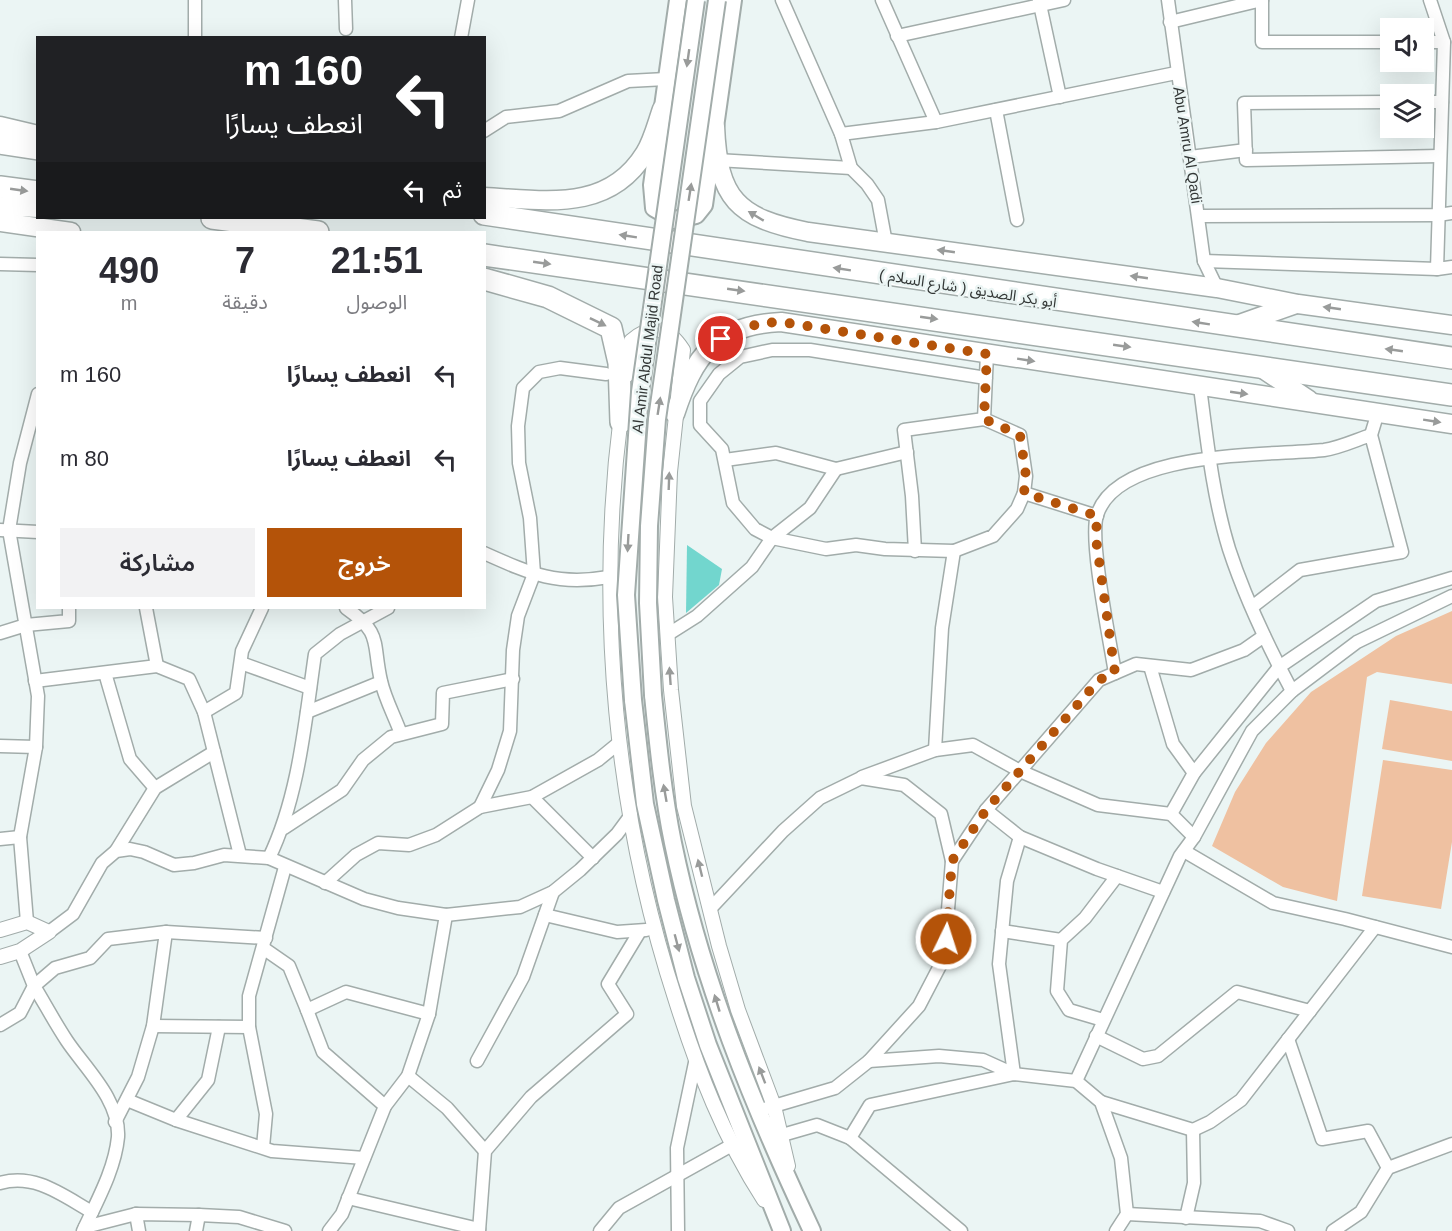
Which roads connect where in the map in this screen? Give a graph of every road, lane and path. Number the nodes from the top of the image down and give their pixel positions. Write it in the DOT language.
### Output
graph roads {
  1 [pos="195,0"];
  2 [pos="345,0"];
  3 [pos="468,0"];
  4 [pos="678,0"];
  5 [pos="696,0"];
  6 [pos="717,0"];
  7 [pos="733,0"];
  8 [pos="782,0"];
  9 [pos="882,0"];
  10 [pos="1064,0"];
  11 [pos="1168,0"];
  12 [pos="1430,0"];
  13 [pos="1262,1"];
  14 [pos="1040,3"];
  15 [pos="1170,22"];
  16 [pos="346,29"];
  17 [pos="195,36"];
  18 [pos="461,36"];
  19 [pos="897,36"];
  20 [pos="1380,42"];
  21 [pos="1434,42"];
  22 [pos="1444,42"];
  23 [pos="1176,73"];
  24 [pos="666,79"];
  25 [pos="1060,97"];
  26 [pos="1380,102"];
  27 [pos="662,109"];
  28 [pos="1445,109"];
  29 [pos="996,110"];
  30 [pos="0,117"];
  31 [pos="36,122"];
  32 [pos="936,122"];
  33 [pos="0,126"];
  34 [pos="715,126"];
  35 [pos="486,130"];
  36 [pos="841,134"];
  37 [pos="36,135"];
  38 [pos="0,143"];
  39 [pos="36,148"];
  40 [pos="1246,150"];
  41 [pos="1439,156"];
  42 [pos="1190,158"];
  43 [pos="717,160"];
  44 [pos="851,168"];
  45 [pos="486,186"];
  46 [pos="0,187"];
  47 [pos="36,192"];
  48 [pos="486,197"];
  49 [pos="571,201"];
  50 [pos="0,206"];
  51 [pos="36,208"];
  52 [pos="1452,213"];
  53 [pos="486,214"];
  54 [pos="1438,215"];
  55 [pos="1200,216"];
  56 [pos="218,219"];
  57 [pos="1017,220"];
  58 [pos="0,222"];
  59 [pos="58,231"];
  60 [pos="310,231"];
  61 [pos="886,243"];
  62 [pos="486,255"];
  63 [pos="1204,261"];
  64 [pos="0,264"];
  65 [pos="36,265"];
  66 [pos="1452,267"];
  67 [pos="1437,269"];
  68 [pos="486,280"];
  69 [pos="486,288"];
  70 [pos="1218,288"];
  71 [pos="549,297"];
  72 [pos="1298,304"];
  73 [pos="1452,325"];
  74 [pos="1230,327"];
  75 [pos="987,354"];
  76 [pos="1452,358"];
  77 [pos="1258,366"];
  78 [pos="606,374"];
  79 [pos="986,378"];
  80 [pos="1200,387"];
  81 [pos="1452,395"];
  82 [pos="36,402"];
  83 [pos="1314,403"];
  84 [pos="1378,412"];
  85 [pos="675,414"];
  86 [pos="984,419"];
  87 [pos="621,422"];
  88 [pos="1452,424"];
  89 [pos="1371,435"];
  90 [pos="907,452"];
  91 [pos="1209,456"];
  92 [pos="725,460"];
  93 [pos="836,469"];
  94 [pos="1024,493"];
  95 [pos="1097,516"];
  96 [pos="4,530"];
  97 [pos="36,532"];
  98 [pos="772,538"];
  99 [pos="915,551"];
  100 [pos="954,551"];
  101 [pos="486,553"];
  102 [pos="534,574"];
  103 [pos="609,577"];
  104 [pos="1452,578"];
  105 [pos="1452,596"];
  106 [pos="1252,607"];
  107 [pos="69,609"];
  108 [pos="146,609"];
  109 [pos="262,609"];
  110 [pos="347,609"];
  111 [pos="386,609"];
  112 [pos="365,621"];
  113 [pos="26,626"];
  114 [pos="0,633"];
  115 [pos="667,635"];
  116 [pos="1264,636"];
  117 [pos="241,663"];
  118 [pos="157,666"];
  119 [pos="1150,666"];
  120 [pos="1279,666"];
  121 [pos="105,673"];
  122 [pos="1115,673"];
  123 [pos="513,679"];
  124 [pos="35,681"];
  125 [pos="381,682"];
  126 [pos="310,688"];
  127 [pos="1292,691"];
  128 [pos="204,712"];
  129 [pos="307,712"];
  130 [pos="401,735"];
  131 [pos="620,742"];
  132 [pos="0,746"];
  133 [pos="36,747"];
  134 [pos="935,750"];
  135 [pos="214,752"];
  136 [pos="1020,771"];
  137 [pos="1194,773"];
  138 [pos="861,778"];
  139 [pos="155,788"];
  140 [pos="532,797"];
  141 [pos="480,807"];
  142 [pos="986,810"];
  143 [pos="1171,814"];
  144 [pos="631,815"];
  145 [pos="284,828"];
  146 [pos="20,837"];
  147 [pos="1020,837"];
  148 [pos="1194,837"];
  149 [pos="0,839"];
  150 [pos="116,851"];
  151 [pos="1184,851"];
  152 [pos="240,855"];
  153 [pos="269,858"];
  154 [pos="593,858"];
  155 [pos="952,861"];
  156 [pos="285,867"];
  157 [pos="1117,876"];
  158 [pos="325,883"];
  159 [pos="554,892"];
  160 [pos="1163,892"];
  161 [pos="710,909"];
  162 [pos="447,915"];
  163 [pos="545,915"];
  164 [pos="27,922"];
  165 [pos="1375,927"];
  166 [pos="0,930"];
  167 [pos="646,930"];
  168 [pos="1002,931"];
  169 [pos="49,932"];
  170 [pos="166,932"];
  171 [pos="1061,940"];
  172 [pos="265,943"];
  173 [pos="1452,947"];
  174 [pos="20,951"];
  175 [pos="0,957"];
  176 [pos="34,986"];
  177 [pos="307,1010"];
  178 [pos="1310,1011"];
  179 [pos="429,1014"];
  180 [pos="1103,1020"];
  181 [pos="0,1025"];
  182 [pos="153,1026"];
  183 [pos="219,1027"];
  184 [pos="249,1027"];
  185 [pos="1096,1036"];
  186 [pos="1288,1039"];
  187 [pos="696,1058"];
  188 [pos="477,1061"];
  189 [pos="869,1061"];
  190 [pos="1014,1074"];
  191 [pos="408,1076"];
  192 [pos="1076,1081"];
  193 [pos="127,1100"];
  194 [pos="1101,1102"];
  195 [pos="774,1106"];
  196 [pos="385,1107"];
  197 [pos="757,1111"];
  198 [pos="176,1120"];
  199 [pos="116,1122"];
  200 [pos="1193,1130"];
  201 [pos="774,1137"];
  202 [pos="850,1138"];
  203 [pos="1452,1144"];
  204 [pos="732,1145"];
  205 [pos="263,1148"];
  206 [pos="485,1150"];
  207 [pos="364,1158"];
  208 [pos="1388,1168"];
  209 [pos="679,1176"];
  210 [pos="0,1183"];
  211 [pos="348,1198"];
  212 [pos="92,1212"];
  213 [pos="136,1214"];
  214 [pos="1127,1214"];
  215 [pos="199,1215"];
  216 [pos="1186,1218"];
  217 [pos="779,1224"];
  218 [pos="85,1230"];
  219 [pos="479,1230"];
  220 [pos="139,1231"];
  221 [pos="196,1231"];
  222 [pos="285,1231"];
  223 [pos="329,1231"];
  224 [pos="600,1231"];
  225 [pos="678,1231"];
  226 [pos="812,1231"];
  227 [pos="961,1231"];
  228 [pos="1116,1231"];
  229 [pos="1288,1231"];
  230 [pos="1334,1231"];
  1 -- 17 [label="street"];
  2 -- 16 [label="street"];
  3 -- 18 [label="street"];
  4 -- 24 [label="main road"];
  5 -- 217 [label="main road, Al Amir Abdul Majid Road, one-way, bridge"];
  197 -- 6 [label="main road, Al Amir Abdul Majid Road, one-way, bridge"];
  7 -- 34 [label="main road"];
  8 -- 36 [label="street"];
  9 -- 19 [label="street"];
  10 -- 14 [label="street"];
  11 -- 15 [label="street, Abu Amru Al Qadi"];
  12 -- 22 [label="street"];
  13 -- 15 [label="street"];
  13 -- 20 [label="street"];
  14 -- 19 [label="street"];
  14 -- 25 [label="street"];
  15 -- 23 [label="street, Abu Amru Al Qadi"];
  19 -- 32 [label="street"];
  21 -- 22 [label="street"];
  22 -- 28 [label="street"];
  23 -- 25 [label="street"];
  23 -- 42 [label="street, Abu Amru Al Qadi"];
  24 -- 27 [label="main road"];
  24 -- 35 [label="street"];
  25 -- 29 [label="street"];
  26 -- 40 [label="street"];
  27 -- 34 [label="main road"];
  27 -- 49 [label="main road"];
  28 -- 41 [label="street"];
  29 -- 32 [label="street"];
  29 -- 57 [label="street"];
  30 -- 31 [label="main road"];
  32 -- 36 [label="street"];
  33 -- 37 [label="main road"];
  34 -- 43 [label="main road"];
  36 -- 44 [label="street"];
  38 -- 39 [label="highway"];
  40 -- 41 [label="street"];
  40 -- 42 [label="street"];
  41 -- 54 [label="street"];
  42 -- 55 [label="street, Abu Amru Al Qadi"];
  43 -- 44 [label="street"];
  61 -- 43 [label="main road, one-way"];
  44 -- 61 [label="street"];
  45 -- 49 [label="main road"];
  46 -- 47 [label="highway, one-way"];
  48 -- 49 [label="main road"];
  50 -- 51 [label="main road"];
  52 -- 54 [label="street"];
  74 -- 53 [label="highway, ( شارع السلام ) أبو بكر الصديق, one-way"];
  54 -- 55 [label="street"];
  54 -- 67 [label="street"];
  55 -- 63 [label="street, Abu Amru Al Qadi"];
  56 -- 60 [label="highway"];
  58 -- 59 [label="main road"];
  70 -- 61 [label="main road, one-way"];
  62 -- 77 [label="highway, one-way"];
  63 -- 67 [label="street"];
  63 -- 70 [label="street, Abu Amru Al Qadi"];
  64 -- 65 [label="street"];
  66 -- 67 [label="street"];
  68 -- 71 [label="highway"];
  69 -- 71 [label="main road"];
  70 -- 72 [label="main road"];
  71 -- 87 [label="highway, one-way"];
  73 -- 72 [label="main road, one-way"];
  72 -- 74 [label="main road"];
  76 -- 74 [label="highway, ( شارع السلام ) أبو بكر الصديق, one-way"];
  75 -- 79 [label="street"];
  75 -- 80 [label="main road, one-way"];
  75 -- 85 [label="main road"];
  77 -- 81 [label="highway"];
  77 -- 83 [label="main road"];
  78 -- 102 [label="street"];
  79 -- 86 [label="street"];
  79 -- 92 [label="street"];
  80 -- 83 [label="main road, one-way"];
  80 -- 91 [label="street"];
  82 -- 96 [label="street"];
  83 -- 84 [label="main road"];
  84 -- 88 [label="main road, one-way"];
  84 -- 89 [label="street"];
  85 -- 87 [label="street"];
  115 -- 85 [label="street, one-way"];
  86 -- 90 [label="street"];
  86 -- 94 [label="street"];
  87 -- 103 [label="street"];
  89 -- 91 [label="street"];
  89 -- 106 [label="street"];
  90 -- 93 [label="street"];
  90 -- 99 [label="street"];
  91 -- 95 [label="street"];
  91 -- 106 [label="street"];
  92 -- 93 [label="street"];
  92 -- 98 [label="street"];
  93 -- 98 [label="street"];
  94 -- 95 [label="street"];
  94 -- 100 [label="street"];
  95 -- 122 [label="street"];
  96 -- 97 [label="street"];
  96 -- 113 [label="street"];
  98 -- 99 [label="street"];
  98 -- 115 [label="street"];
  99 -- 100 [label="street"];
  100 -- 134 [label="street"];
  101 -- 102 [label="street"];
  102 -- 103 [label="street"];
  102 -- 123 [label="street"];
  103 -- 131 [label="street"];
  104 -- 120 [label="street"];
  105 -- 127 [label="street"];
  106 -- 116 [label="street"];
  107 -- 113 [label="street"];
  108 -- 118 [label="street"];
  109 -- 117 [label="street"];
  110 -- 112 [label="street"];
  111 -- 112 [label="street"];
  112 -- 125 [label="street"];
  112 -- 126 [label="street"];
  113 -- 114 [label="street"];
  113 -- 124 [label="street"];
  161 -- 115 [label="street, one-way"];
  116 -- 119 [label="street"];
  116 -- 120 [label="street"];
  117 -- 126 [label="street"];
  117 -- 128 [label="street"];
  118 -- 121 [label="street"];
  118 -- 128 [label="street"];
  119 -- 122 [label="street"];
  119 -- 137 [label="street"];
  120 -- 127 [label="street"];
  120 -- 137 [label="street"];
  121 -- 124 [label="street"];
  121 -- 139 [label="street"];
  122 -- 136 [label="street"];
  123 -- 130 [label="street"];
  123 -- 141 [label="street"];
  124 -- 133 [label="street"];
  125 -- 129 [label="street"];
  125 -- 130 [label="street"];
  126 -- 129 [label="street"];
  127 -- 148 [label="street"];
  128 -- 135 [label="street"];
  129 -- 145 [label="street"];
  130 -- 145 [label="street"];
  131 -- 140 [label="street"];
  131 -- 144 [label="street"];
  132 -- 133 [label="street"];
  133 -- 146 [label="street"];
  134 -- 136 [label="street"];
  134 -- 138 [label="street"];
  135 -- 139 [label="street"];
  135 -- 152 [label="street"];
  136 -- 142 [label="street"];
  136 -- 143 [label="street"];
  137 -- 143 [label="street"];
  138 -- 155 [label="street"];
  138 -- 161 [label="street"];
  139 -- 150 [label="street"];
  140 -- 141 [label="street"];
  140 -- 154 [label="street"];
  141 -- 158 [label="street"];
  142 -- 147 [label="street"];
  142 -- 155 [label="street"];
  143 -- 148 [label="street"];
  144 -- 154 [label="street"];
  144 -- 167 [label="street"];
  145 -- 153 [label="street"];
  146 -- 149 [label="street"];
  146 -- 164 [label="street"];
  147 -- 157 [label="street"];
  147 -- 168 [label="street"];
  148 -- 151 [label="street"];
  150 -- 152 [label="street"];
  150 -- 169 [label="street"];
  151 -- 160 [label="street"];
  151 -- 165 [label="street"];
  152 -- 153 [label="street"];
  153 -- 156 [label="street"];
  154 -- 159 [label="street"];
  155 -- 189 [label="street"];
  156 -- 158 [label="street"];
  156 -- 172 [label="street"];
  157 -- 160 [label="street"];
  157 -- 171 [label="street"];
  158 -- 162 [label="street"];
  159 -- 162 [label="street"];
  159 -- 163 [label="street"];
  160 -- 180 [label="street"];
  195 -- 161 [label="street, one-way"];
  162 -- 179 [label="street"];
  163 -- 167 [label="street"];
  163 -- 188 [label="street"];
  164 -- 166 [label="street"];
  164 -- 169 [label="street"];
  165 -- 173 [label="street"];
  165 -- 178 [label="street"];
  167 -- 187 [label="street"];
  167 -- 206 [label="street"];
  168 -- 171 [label="street"];
  168 -- 190 [label="street"];
  169 -- 174 [label="street"];
  170 -- 172 [label="street"];
  170 -- 176 [label="street"];
  170 -- 182 [label="street"];
  171 -- 180 [label="street"];
  172 -- 177 [label="street"];
  172 -- 184 [label="street"];
  174 -- 175 [label="street"];
  174 -- 176 [label="street"];
  176 -- 181 [label="street"];
  176 -- 199 [label="street"];
  177 -- 179 [label="street"];
  177 -- 196 [label="street"];
  178 -- 185 [label="street"];
  178 -- 186 [label="street"];
  179 -- 191 [label="street"];
  180 -- 185 [label="street"];
  182 -- 183 [label="street"];
  182 -- 193 [label="street"];
  183 -- 184 [label="street"];
  183 -- 198 [label="street"];
  184 -- 205 [label="street"];
  185 -- 192 [label="street"];
  186 -- 200 [label="street"];
  186 -- 208 [label="street"];
  187 -- 204 [label="street"];
  187 -- 209 [label="street"];
  189 -- 190 [label="street"];
  189 -- 195 [label="street"];
  190 -- 192 [label="street"];
  190 -- 202 [label="street"];
  191 -- 196 [label="street"];
  191 -- 206 [label="street"];
  192 -- 194 [label="street"];
  193 -- 198 [label="street"];
  193 -- 199 [label="street"];
  194 -- 200 [label="street"];
  194 -- 214 [label="street"];
  195 -- 197 [label="street"];
  195 -- 201 [label="street"];
  196 -- 207 [label="street"];
  197 -- 201 [label="main road, Al Amir Abdul Majid Road"];
  198 -- 205 [label="street"];
  199 -- 212 [label="street"];
  200 -- 216 [label="street"];
  201 -- 202 [label="street"];
  201 -- 226 [label="main road, Al Amir Abdul Majid Road"];
  202 -- 227 [label="street"];
  203 -- 208 [label="street"];
  204 -- 209 [label="street"];
  204 -- 217 [label="street"];
  205 -- 207 [label="street"];
  206 -- 219 [label="street"];
  207 -- 211 [label="street"];
  208 -- 230 [label="street"];
  209 -- 224 [label="street"];
  209 -- 225 [label="street"];
  210 -- 212 [label="street"];
  211 -- 219 [label="street"];
  211 -- 223 [label="street"];
  212 -- 218 [label="street"];
  213 -- 215 [label="street"];
  213 -- 218 [label="street"];
  213 -- 220 [label="street"];
  214 -- 216 [label="street"];
  214 -- 228 [label="street"];
  215 -- 221 [label="street"];
  215 -- 222 [label="street"];
  216 -- 229 [label="street"];
}
